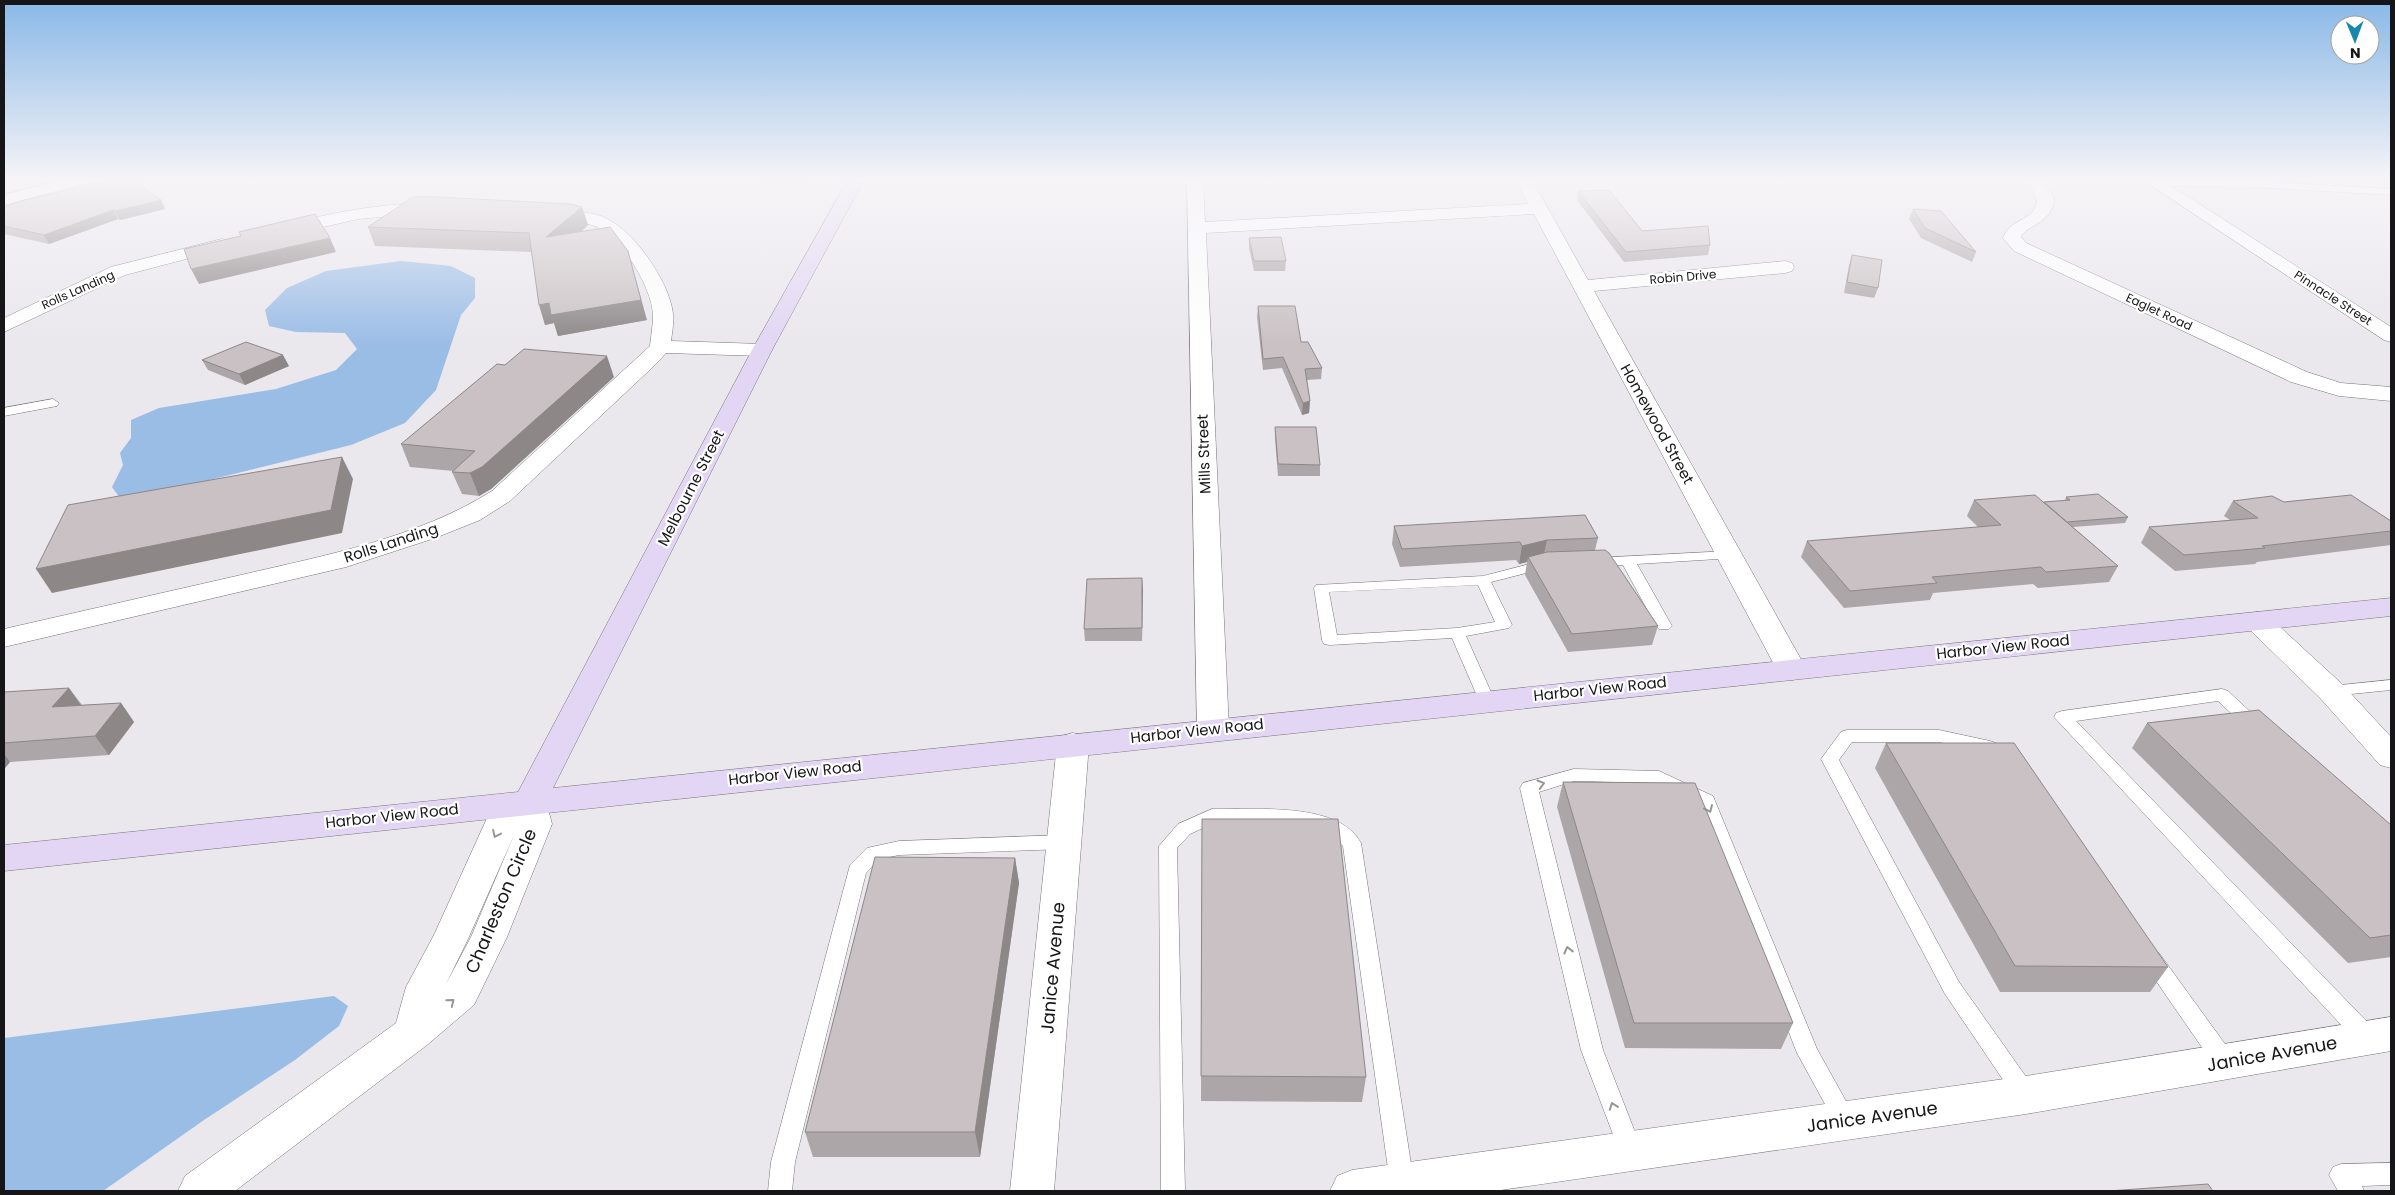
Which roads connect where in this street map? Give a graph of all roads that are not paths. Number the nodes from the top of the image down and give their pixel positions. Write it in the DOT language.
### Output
graph roads {
  1 [pos="269,234"];
  2 [pos="618,234"];
  3 [pos="826,234"];
  4 [pos="1196,234"];
  5 [pos="1554,234"];
  6 [pos="2014,234"];
  7 [pos="2234,234"];
  8 [pos="1784,267"];
  9 [pos="1582,286"];
  10 [pos="4,326"];
  11 [pos="2391,336"];
  12 [pos="660,347"];
  13 [pos="762,350"];
  14 [pos="2391,394"];
  15 [pos="53,403"];
  16 [pos="4,412"];
  17 [pos="1729,555"];
  18 [pos="1628,560"];
  19 [pos="1580,562"];
  20 [pos="1562,563"];
  21 [pos="1483,580"];
  22 [pos="2391,607"];
  23 [pos="2257,621"];
  24 [pos="1664,626"];
  25 [pos="1457,633"];
  26 [pos="4,638"];
  27 [pos="1792,670"];
  28 [pos="2391,685"];
  29 [pos="2330,691"];
  30 [pos="1487,701"];
  31 [pos="1213,729"];
  32 [pos="2264,734"];
  33 [pos="1073,744"];
  34 [pos="2009,757"];
  35 [pos="2391,757"];
  36 [pos="530,801"];
  37 [pos="1064,842"];
  38 [pos="4,858"];
  39 [pos="2144,948"];
  40 [pos="2380,1036"];
  41 [pos="2225,1062"];
  42 [pos="2026,1095"];
  43 [pos="1846,1121"];
  44 [pos="1630,1152"];
  45 [pos="2391,1174"];
  46 [pos="1402,1184"];
  47 [pos="200,1191"];
  48 [pos="780,1191"];
  49 [pos="1032,1191"];
  50 [pos="1173,1191"];
  51 [pos="1352,1191"];
  52 [pos="2352,1191"];
  1 -- 10 [label="street, Rolls Landing"];
  2 -- 12 [label="street"];
  3 -- 13 [label="main road, Melbourne Street"];
  4 -- 31 [label="street, Mills Street"];
  5 -- 9 [label="street, Homewood Street"];
  6 -- 14 [label="street, Eaglet Road"];
  7 -- 11 [label="street, Pinnacle Street"];
  8 -- 9 [label="street, Robin Drive"];
  9 -- 17 [label="street, Homewood Street"];
  12 -- 13 [label="street"];
  12 -- 26 [label="street, Rolls Landing"];
  13 -- 36 [label="main road, Melbourne Street"];
  15 -- 16 [label="lane"];
  17 -- 18 [label="lane"];
  17 -- 27 [label="street, Homewood Street"];
  18 -- 19 [label="lane"];
  18 -- 24 [label="lane"];
  20 -- 21 [label="lane"];
  21 -- 25 [label="lane"];
  21 -- 25 [label="lane"];
  22 -- 23 [label="main road, Harbor View Road"];
  23 -- 27 [label="main road, Harbor View Road"];
  23 -- 29 [label="street"];
  25 -- 30 [label="lane"];
  27 -- 30 [label="main road, Harbor View Road"];
  28 -- 29 [label="lane"];
  29 -- 35 [label="street"];
  30 -- 31 [label="main road, Harbor View Road"];
  31 -- 33 [label="main road, Harbor View Road"];
  32 -- 40 [label="lane"];
  33 -- 36 [label="main road, Harbor View Road"];
  33 -- 37 [label="street, Janice Avenue"];
  34 -- 42 [label="lane"];
  36 -- 38 [label="main road, Harbor View Road"];
  36 -- 47 [label="street, Charleston Circle"];
  37 -- 48 [label="lane"];
  37 -- 49 [label="street, Janice Avenue"];
  39 -- 41 [label="lane"];
  40 -- 41 [label="street, Janice Avenue"];
  41 -- 42 [label="street, Janice Avenue"];
  42 -- 43 [label="street, Janice Avenue"];
  43 -- 44 [label="street, Janice Avenue"];
  44 -- 43 [label="lane, one-way"];
  44 -- 46 [label="street, Janice Avenue"];
  45 -- 52 [label="lane"];
  46 -- 50 [label="lane"];
  46 -- 51 [label="street, Janice Avenue"];
}
